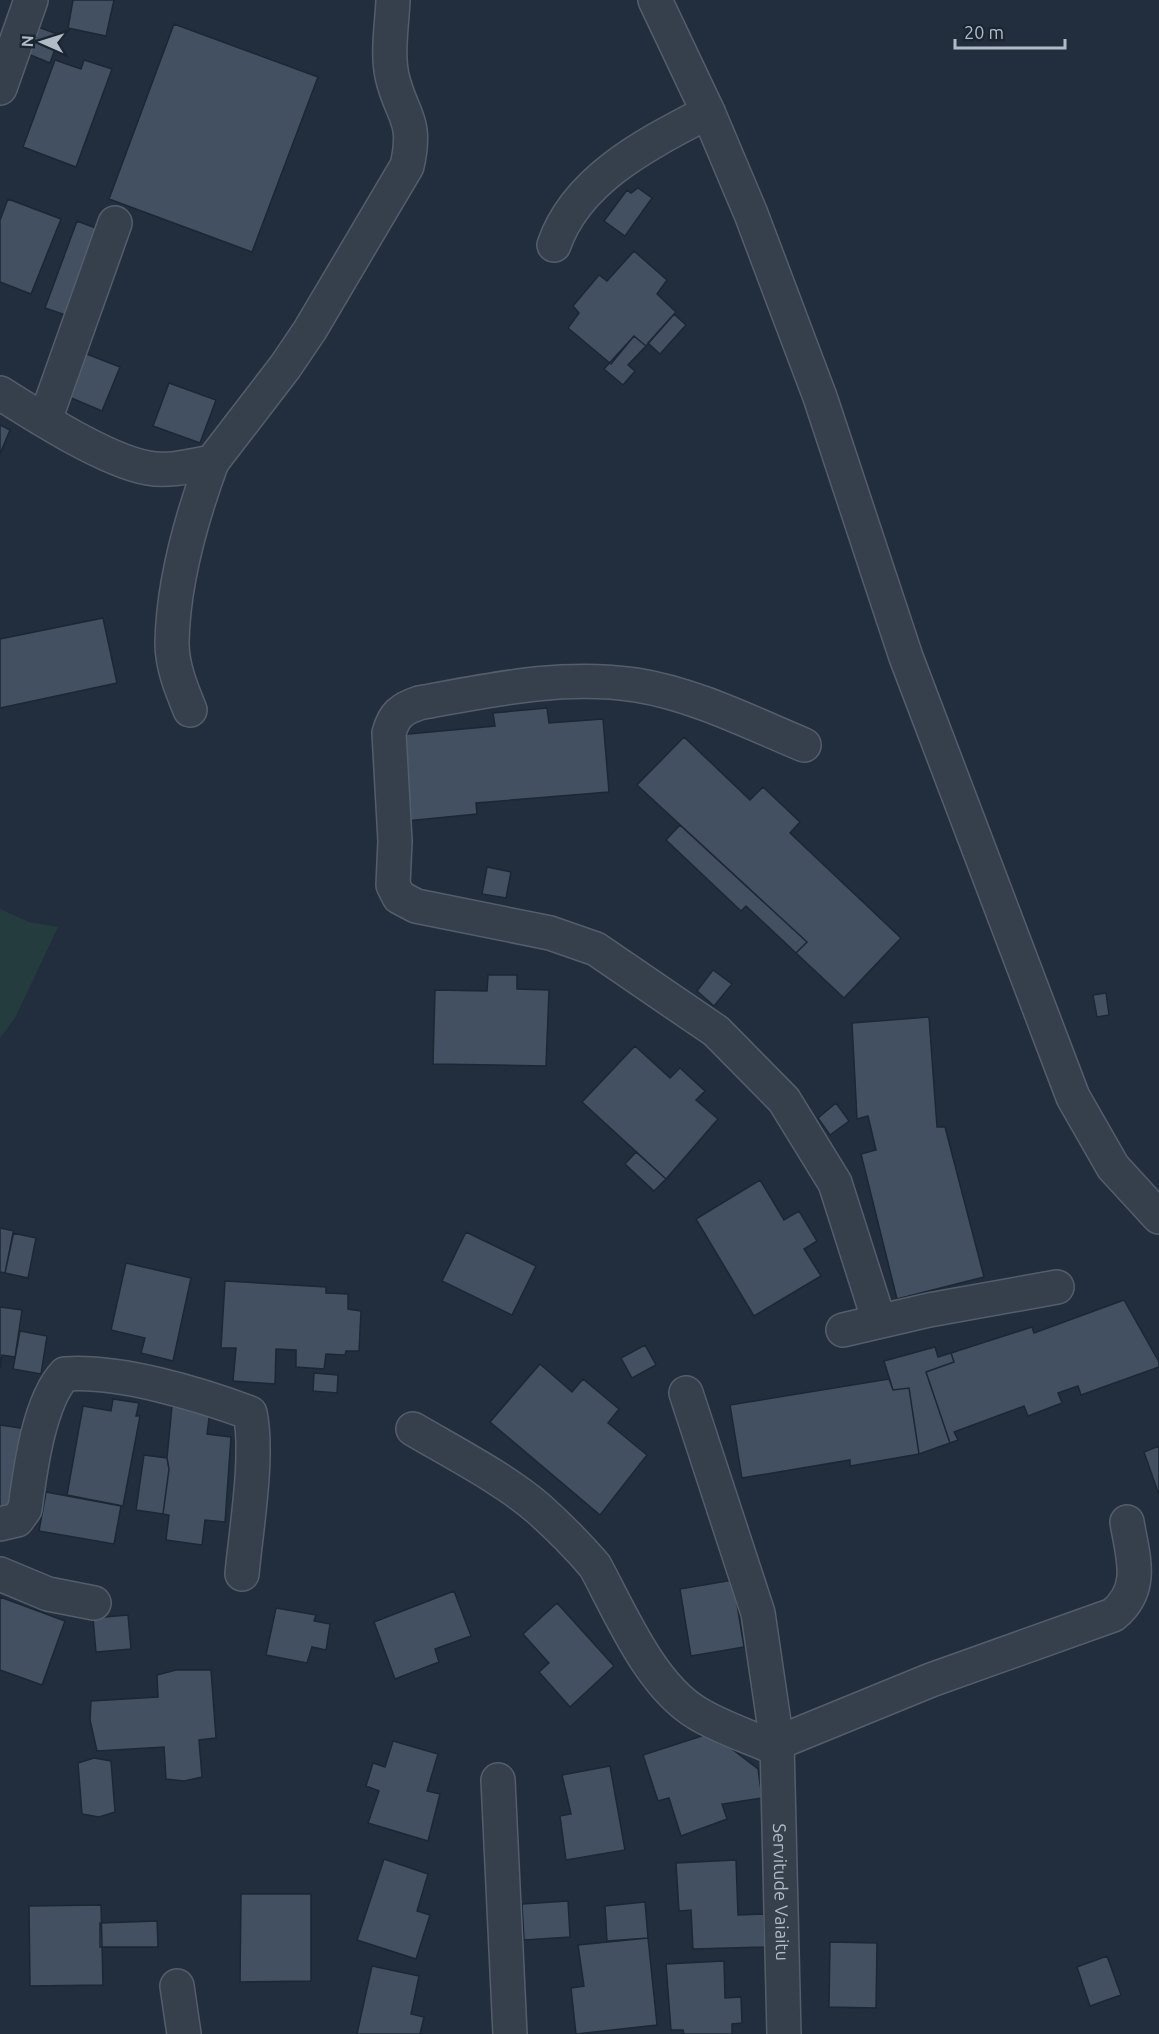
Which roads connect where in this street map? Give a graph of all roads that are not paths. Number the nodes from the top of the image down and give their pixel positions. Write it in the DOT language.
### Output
graph roads {
  1 [pos="31,0"];
  2 [pos="393,0"];
  3 [pos="655,0"];
  4 [pos="0,88"];
  5 [pos="708,112"];
  6 [pos="115,224"];
  7 [pos="554,245"];
  8 [pos="0,393"];
  9 [pos="45,420"];
  10 [pos="212,462"];
  11 [pos="190,710"];
  12 [pos="804,745"];
  13 [pos="1159,1217"];
  14 [pos="1057,1287"];
  15 [pos="879,1321"];
  16 [pos="843,1330"];
  17 [pos="686,1392"];
  18 [pos="413,1429"];
  19 [pos="1127,1522"];
  20 [pos="0,1524"];
  21 [pos="0,1574"];
  22 [pos="242,1574"];
  23 [pos="94,1603"];
  24 [pos="777,1746"];
  25 [pos="498,1780"];
  26 [pos="177,1986"];
  27 [pos="184,2034"];
  28 [pos="510,2034"];
  29 [pos="784,2034"];
  1 -- 4 [label="street"];
  2 -- 10 [label="street"];
  3 -- 5 [label="street"];
  5 -- 7 [label="street"];
  5 -- 13 [label="street"];
  6 -- 9 [label="street"];
  8 -- 9 [label="street"];
  9 -- 10 [label="street"];
  10 -- 11 [label="street"];
  12 -- 15 [label="street"];
  14 -- 15 [label="street"];
  15 -- 16 [label="street"];
  17 -- 24 [label="street, Servitude Vaiaitu"];
  18 -- 24 [label="street"];
  19 -- 24 [label="street"];
  20 -- 22 [label="street"];
  21 -- 23 [label="street"];
  24 -- 29 [label="street, Servitude Vaiaitu"];
  25 -- 28 [label="street"];
  26 -- 27 [label="street"];
}
